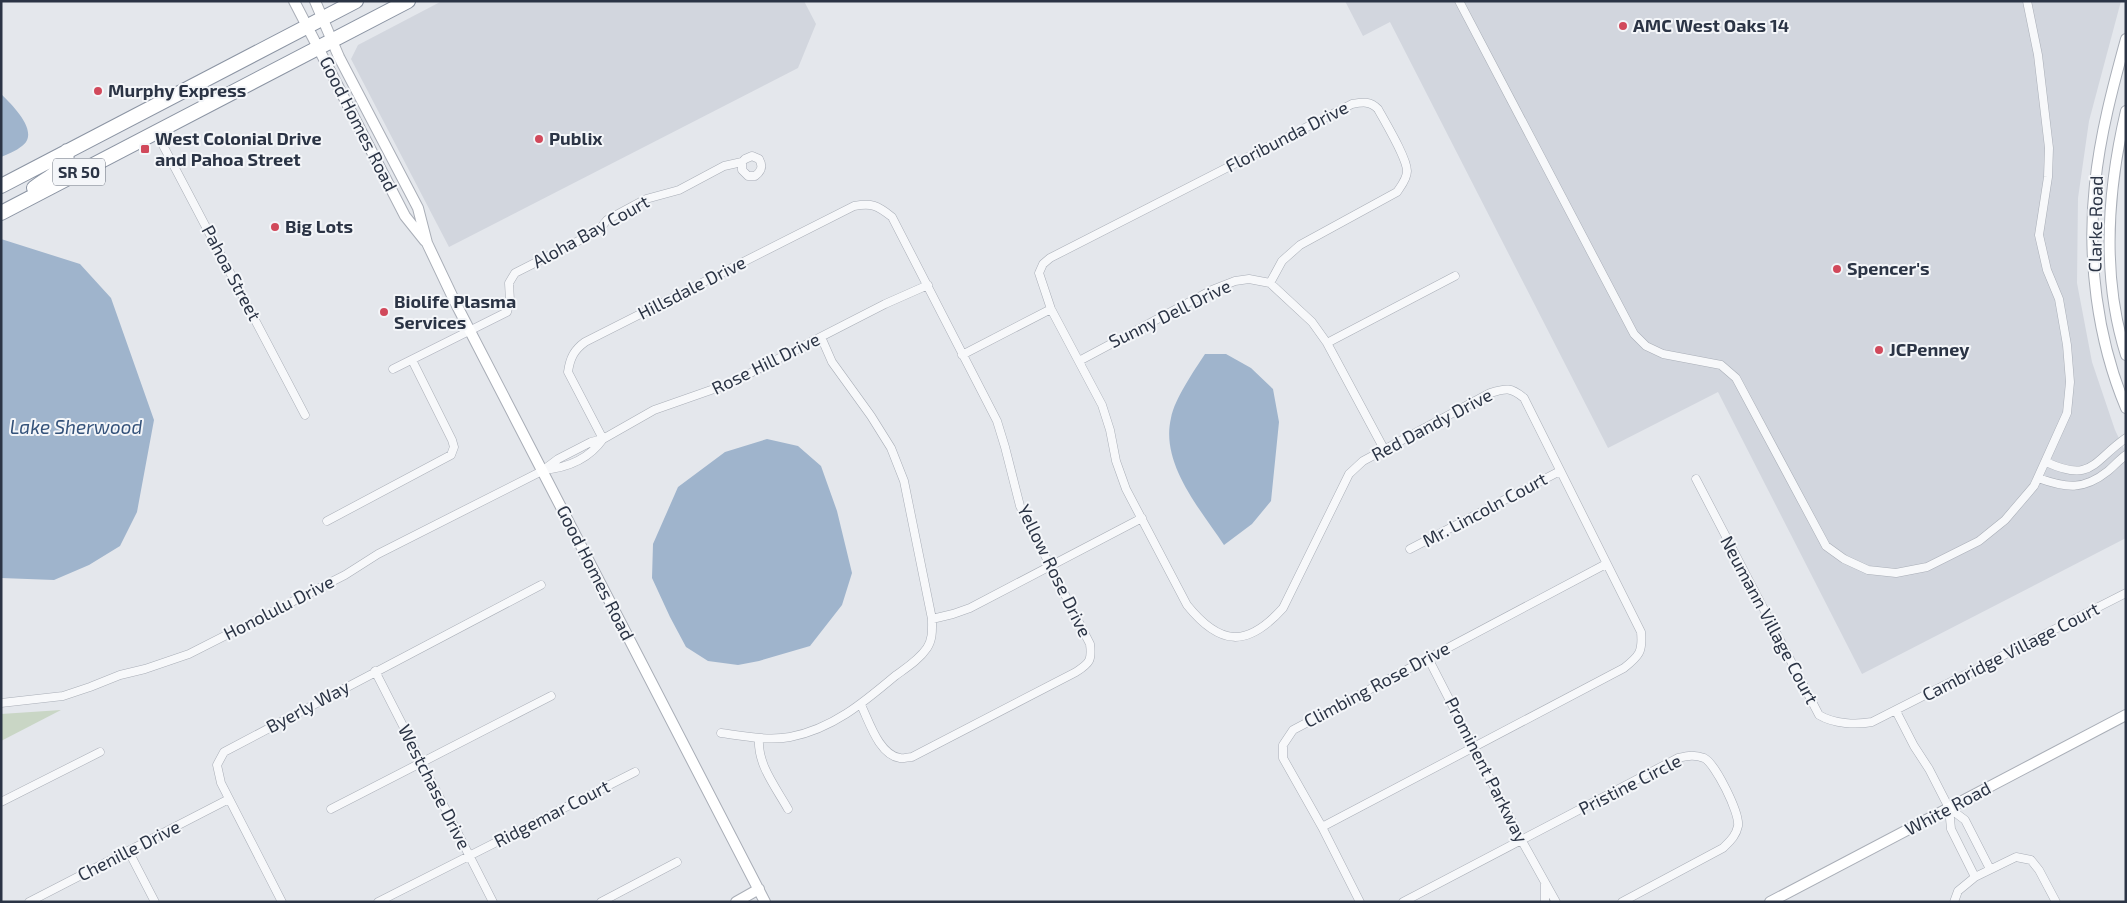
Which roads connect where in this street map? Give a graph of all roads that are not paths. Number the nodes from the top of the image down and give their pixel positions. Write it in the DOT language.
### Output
graph roads {
  1 [pos="294,1"];
  2 [pos="315,1"];
  3 [pos="356,1"];
  4 [pos="408,1"];
  5 [pos="1459,1"];
  6 [pos="2027,1"];
  7 [pos="323,19"];
  8 [pos="308,27"];
  9 [pos="2126,39"];
  10 [pos="332,41"];
  11 [pos="318,48"];
  12 [pos="2126,112"];
  13 [pos="156,132"];
  14 [pos="67,152"];
  15 [pos="742,162"];
  16 [pos="1,186"];
  17 [pos="1,212"];
  18 [pos="896,224"];
  19 [pos="427,243"];
  20 [pos="1456,276"];
  21 [pos="1270,283"];
  22 [pos="928,284"];
  23 [pos="1051,309"];
  24 [pos="471,330"];
  25 [pos="821,337"];
  26 [pos="1327,343"];
  27 [pos="2126,355"];
  28 [pos="962,356"];
  29 [pos="412,360"];
  30 [pos="1079,360"];
  31 [pos="393,369"];
  32 [pos="2126,408"];
  33 [pos="305,415"];
  34 [pos="2126,438"];
  35 [pos="603,440"];
  36 [pos="1384,449"];
  37 [pos="2126,455"];
  38 [pos="2046,462"];
  39 [pos="542,470"];
  40 [pos="1560,470"];
  41 [pos="2038,478"];
  42 [pos="1696,479"];
  43 [pos="1142,518"];
  44 [pos="327,522"];
  45 [pos="1410,549"];
  46 [pos="1606,564"];
  47 [pos="1051,567"];
  48 [pos="541,586"];
  49 [pos="2126,593"];
  50 [pos="932,618"];
  51 [pos="1428,658"];
  52 [pos="375,671"];
  53 [pos="551,696"];
  54 [pos="1,703"];
  55 [pos="861,705"];
  56 [pos="1896,711"];
  57 [pos="2126,715"];
  58 [pos="721,733"];
  59 [pos="759,738"];
  60 [pos="1473,747"];
  61 [pos="100,752"];
  62 [pos="422,763"];
  63 [pos="635,772"];
  64 [pos="229,799"];
  65 [pos="1,802"];
  66 [pos="1949,808"];
  67 [pos="331,809"];
  68 [pos="788,809"];
  69 [pos="1322,827"];
  70 [pos="1522,841"];
  71 [pos="129,852"];
  72 [pos="469,856"];
  73 [pos="677,862"];
  74 [pos="1990,869"];
  75 [pos="1975,877"];
  76 [pos="1544,882"];
  77 [pos="759,890"];
  78 [pos="30,902"];
  79 [pos="155,902"];
  80 [pos="282,902"];
  81 [pos="378,902"];
  82 [pos="493,902"];
  83 [pos="600,902"];
  84 [pos="736,902"];
  85 [pos="765,902"];
  86 [pos="1360,902"];
  87 [pos="1403,902"];
  88 [pos="1545,902"];
  89 [pos="1556,902"];
  90 [pos="1622,902"];
  91 [pos="1770,902"];
  92 [pos="1954,902"];
  93 [pos="2056,902"];
  1 -- 8 [label="street, Good Homes Road"];
  2 -- 7 [label="street, Good Homes Road"];
  3 -- 7 [label="highway, SR 50"];
  4 -- 10 [label="highway, SR 50"];
  5 -- 41 [label="street"];
  6 -- 38 [label="street"];
  7 -- 8 [label="highway, SR 50"];
  7 -- 10 [label="street, Good Homes Road"];
  8 -- 11 [label="street, Good Homes Road"];
  8 -- 14 [label="highway, SR 50"];
  9 -- 32 [label="street, Clarke Road"];
  10 -- 11 [label="highway, SR 50"];
  10 -- 19 [label="street, Good Homes Road"];
  11 -- 13 [label="highway, SR 50"];
  11 -- 19 [label="street, Good Homes Road"];
  12 -- 27 [label="street, Clarke Road"];
  13 -- 17 [label="highway, SR 50"];
  13 -- 33 [label="street, Pahoa Street"];
  14 -- 16 [label="highway, SR 50"];
  14 -- 17 [label="highway"];
  15 -- 24 [label="street, Aloha Bay Court"];
  18 -- 22 [label="street, Yellow Rose Drive"];
  18 -- 35 [label="street, Hillsdale Drive"];
  19 -- 24 [label="street, Good Homes Road"];
  20 -- 26 [label="street"];
  21 -- 23 [label="street, Floribunda Drive"];
  21 -- 26 [label="street"];
  21 -- 30 [label="street, Sunny Dell Drive"];
  22 -- 25 [label="street, Rose Hill Drive"];
  22 -- 28 [label="street, Yellow Rose Drive"];
  23 -- 28 [label="street"];
  23 -- 30 [label="street, Red Dandy Drive"];
  24 -- 29 [label="street"];
  24 -- 39 [label="street, Good Homes Road"];
  25 -- 35 [label="street, Rose Hill Drive"];
  25 -- 50 [label="street"];
  26 -- 36 [label="street"];
  28 -- 47 [label="street, Yellow Rose Drive"];
  29 -- 31 [label="street"];
  29 -- 44 [label="street"];
  30 -- 43 [label="street, Red Dandy Drive"];
  34 -- 38 [label="street"];
  35 -- 39 [label="street, Rose Hill Drive"];
  36 -- 40 [label="street, Red Dandy Drive"];
  36 -- 43 [label="street, Red Dandy Drive"];
  37 -- 41 [label="street"];
  38 -- 41 [label="street"];
  39 -- 54 [label="street, Honolulu Drive"];
  39 -- 77 [label="street, Good Homes Road"];
  40 -- 45 [label="street, Mr. Lincoln Court"];
  40 -- 46 [label="street, Red Dandy Drive"];
  42 -- 56 [label="street, Neumann Village Court"];
  43 -- 47 [label="street"];
  46 -- 51 [label="street, Climbing Rose Drive"];
  46 -- 60 [label="street, Red Dandy Drive"];
  47 -- 50 [label="street"];
  47 -- 55 [label="street, Yellow Rose Drive"];
  48 -- 52 [label="street, Byerly Way"];
  49 -- 56 [label="street, Cambridge Village Court"];
  50 -- 55 [label="street"];
  51 -- 60 [label="street, Prominent Parkway"];
  51 -- 69 [label="street, Climbing Rose Drive"];
  52 -- 62 [label="street, Westchase Drive"];
  52 -- 64 [label="street, Byerly Way"];
  53 -- 62 [label="street"];
  55 -- 59 [label="street"];
  56 -- 66 [label="street"];
  57 -- 66 [label="street, White Road"];
  58 -- 59 [label="street"];
  59 -- 68 [label="street"];
  60 -- 69 [label="street, Red Dandy Drive"];
  60 -- 70 [label="street, Prominent Parkway"];
  61 -- 65 [label="street"];
  62 -- 67 [label="street"];
  62 -- 72 [label="street, Westchase Drive"];
  63 -- 72 [label="street, Ridgemar Court"];
  64 -- 71 [label="street, Chenille Drive"];
  64 -- 80 [label="street, Byerly Way"];
  66 -- 74 [label="street"];
  66 -- 75 [label="street"];
  66 -- 91 [label="street, White Road"];
  69 -- 86 [label="street, Climbing Rose Drive"];
  70 -- 76 [label="street, Prominent Parkway"];
  70 -- 87 [label="street"];
  70 -- 90 [label="street, Pristine Circle"];
  71 -- 78 [label="street, Chenille Drive"];
  71 -- 79 [label="street"];
  72 -- 81 [label="street, Ridgemar Court"];
  72 -- 82 [label="street, Westchase Drive"];
  73 -- 83 [label="street"];
  74 -- 75 [label="street"];
  74 -- 93 [label="street"];
  75 -- 92 [label="street"];
  76 -- 88 [label="street, Prominent Parkway"];
  76 -- 89 [label="street, Prominent Parkway"];
  77 -- 84 [label="street"];
  77 -- 85 [label="street, Good Homes Road"];
}
